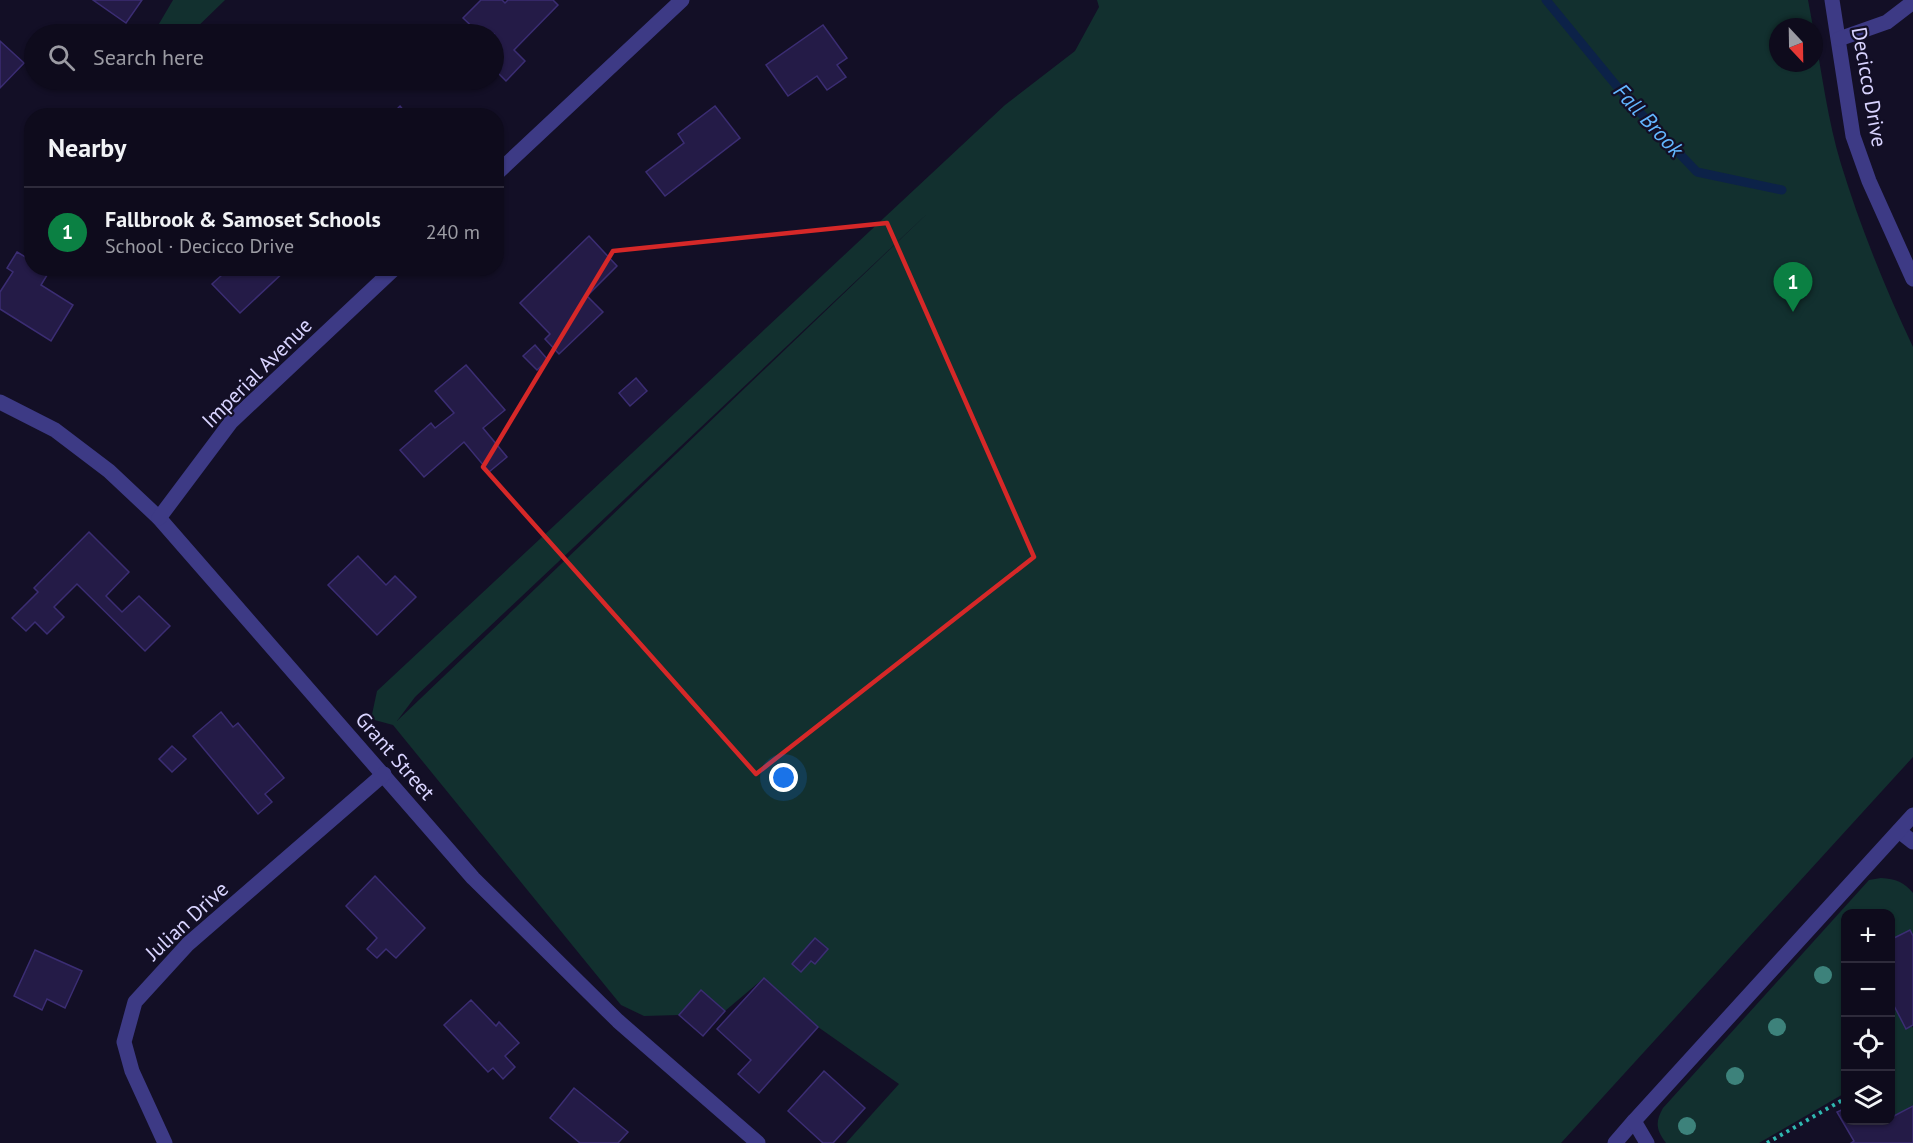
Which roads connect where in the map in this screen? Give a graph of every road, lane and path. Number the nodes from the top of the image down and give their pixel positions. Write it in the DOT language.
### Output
graph roads {
  1 [pos="682,0"];
  2 [pos="1832,0"];
  3 [pos="1913,2"];
  4 [pos="1839,39"];
  5 [pos="504,167"];
  6 [pos="386,276"];
  7 [pos="1913,279"];
  8 [pos="0,402"];
  9 [pos="159,518"];
  10 [pos="384,774"];
  11 [pos="1913,815"];
  12 [pos="1899,831"];
  13 [pos="1913,842"];
  14 [pos="1841,1100"];
  15 [pos="1634,1121"];
  16 [pos="165,1143"];
  17 [pos="758,1143"];
  18 [pos="1615,1143"];
  19 [pos="1647,1143"];
  20 [pos="1767,1143"];
  1 -- 5 [label="street"];
  2 -- 4 [label="street, Decicco Drive"];
  3 -- 4 [label="street"];
  4 -- 7 [label="street, Decicco Drive"];
  6 -- 9 [label="street, Imperial Avenue"];
  8 -- 9 [label="street, Grant Street"];
  9 -- 10 [label="street, Grant Street"];
  10 -- 16 [label="street, Julian Drive"];
  10 -- 17 [label="street, Grant Street"];
  11 -- 12 [label="street"];
  12 -- 13 [label="street"];
  12 -- 15 [label="street"];
  14 -- 20 [label="path"];
  15 -- 18 [label="street"];
  15 -- 19 [label="street"];
}
